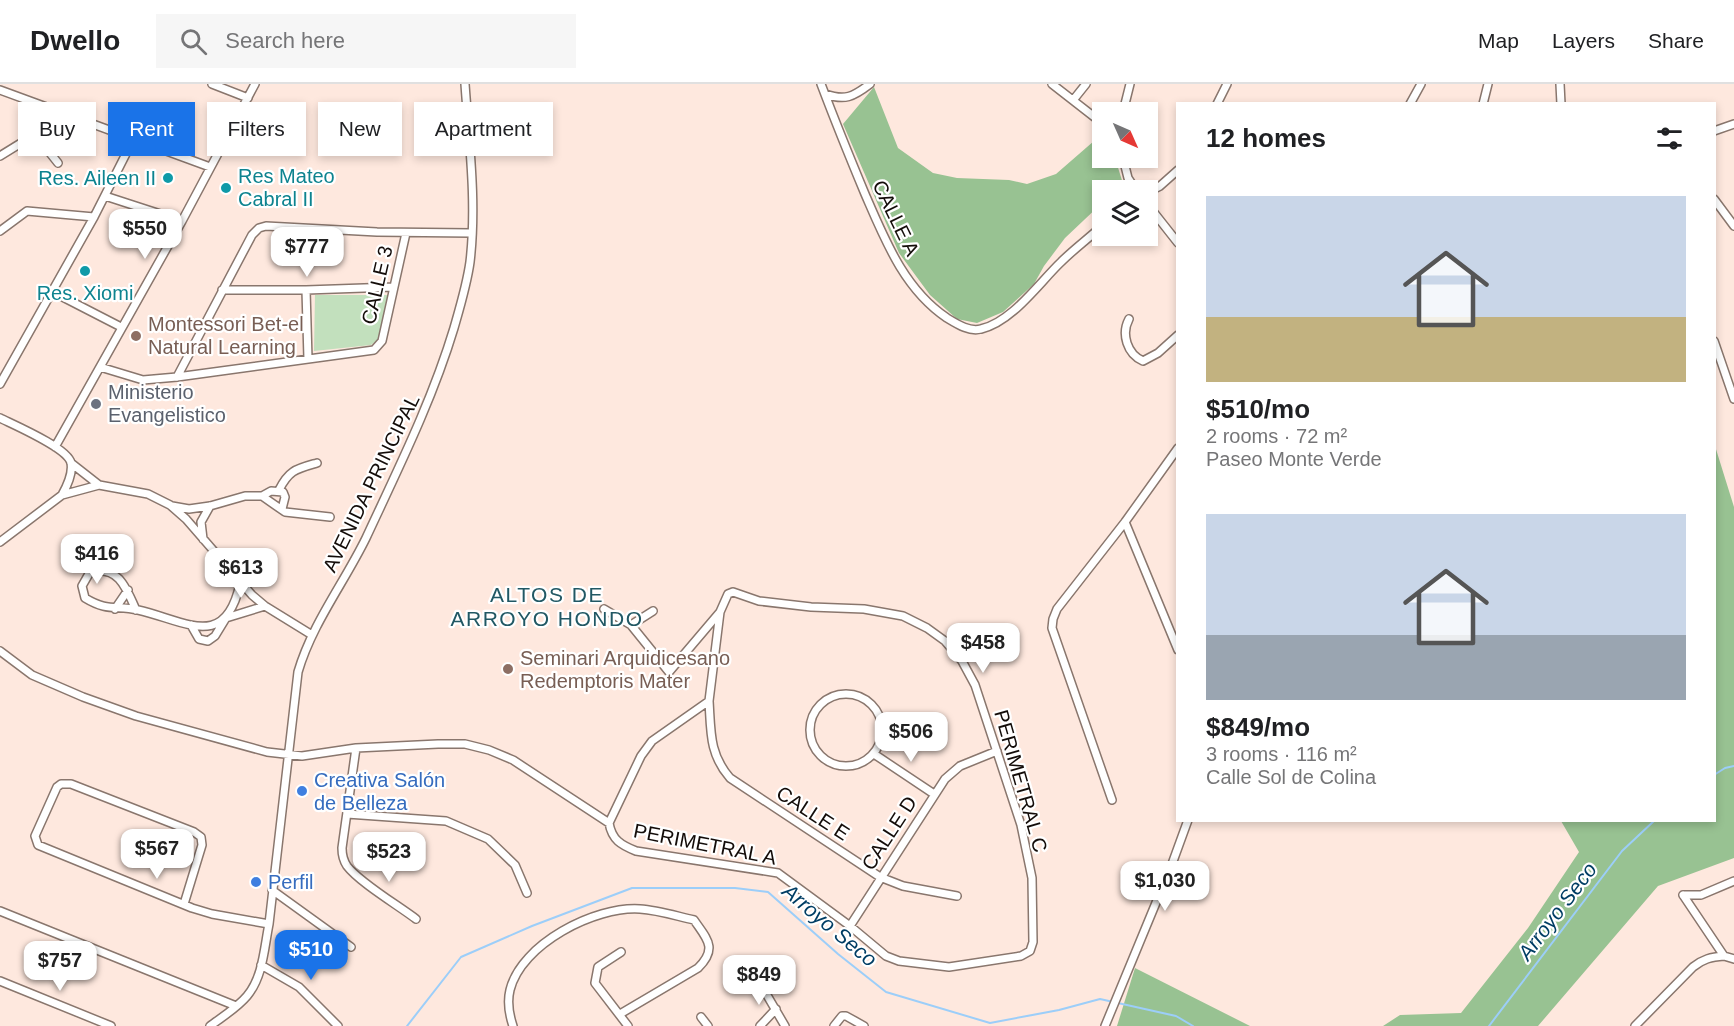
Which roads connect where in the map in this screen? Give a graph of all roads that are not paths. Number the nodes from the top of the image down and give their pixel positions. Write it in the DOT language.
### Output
graph roads {
  1 [pos="212,84"];
  2 [pos="255,84"];
  3 [pos="465,84"];
  4 [pos="821,84"];
  5 [pos="870,84"];
  6 [pos="1052,84"];
  7 [pos="1086,84"];
  8 [pos="1130,84"];
  9 [pos="1227,84"];
  10 [pos="1421,84"];
  11 [pos="1488,84"];
  12 [pos="1560,84"];
  13 [pos="0,90"];
  14 [pos="825,94"];
  15 [pos="248,98"];
  16 [pos="1074,99"];
  17 [pos="34,102"];
  18 [pos="1126,102"];
  19 [pos="1218,102"];
  20 [pos="1411,102"];
  21 [pos="1484,102"];
  22 [pos="1561,102"];
  23 [pos="1092,114"];
  24 [pos="1734,124"];
  25 [pos="1716,130"];
  26 [pos="18,145"];
  27 [pos="0,156"];
  28 [pos="52,156"];
  29 [pos="125,156"];
  30 [pos="183,156"];
  31 [pos="58,163"];
  32 [pos="210,166"];
  33 [pos="1176,172"];
  34 [pos="1158,187"];
  35 [pos="105,196"];
  36 [pos="1716,202"];
  37 [pos="94,217"];
  38 [pos="1158,218"];
  39 [pos="182,220"];
  40 [pos="1734,226"];
  41 [pos="0,231"];
  42 [pos="406,233"];
  43 [pos="471,233"];
  44 [pos="1092,235"];
  45 [pos="1176,240"];
  46 [pos="393,287"];
  47 [pos="222,290"];
  48 [pos="51,291"];
  49 [pos="306,291"];
  50 [pos="1129,319"];
  51 [pos="121,327"];
  52 [pos="1176,337"];
  53 [pos="1716,347"];
  54 [pos="308,359"];
  55 [pos="100,367"];
  56 [pos="177,377"];
  57 [pos="0,384"];
  58 [pos="1734,399"];
  59 [pos="0,418"];
  60 [pos="55,447"];
  61 [pos="1176,451"];
  62 [pos="71,463"];
  63 [pos="317,463"];
  64 [pos="99,485"];
  65 [pos="279,490"];
  66 [pos="62,495"];
  67 [pos="262,496"];
  68 [pos="170,506"];
  69 [pos="210,506"];
  70 [pos="282,509"];
  71 [pos="330,517"];
  72 [pos="1125,522"];
  73 [pos="203,539"];
  74 [pos="0,542"];
  75 [pos="240,584"];
  76 [pos="128,590"];
  77 [pos="265,606"];
  78 [pos="115,609"];
  79 [pos="604,609"];
  80 [pos="136,610"];
  81 [pos="653,611"];
  82 [pos="720,612"];
  83 [pos="226,618"];
  84 [pos="191,625"];
  85 [pos="631,625"];
  86 [pos="312,635"];
  87 [pos="1176,645"];
  88 [pos="0,651"];
  89 [pos="709,701"];
  90 [pos="356,748"];
  91 [pos="997,751"];
  92 [pos="874,754"];
  93 [pos="288,755"];
  94 [pos="934,794"];
  95 [pos="1112,800"];
  96 [pos="347,814"];
  97 [pos="1187,822"];
  98 [pos="609,823"];
  99 [pos="880,877"];
  100 [pos="1734,881"];
  101 [pos="272,890"];
  102 [pos="527,893"];
  103 [pos="957,896"];
  104 [pos="184,904"];
  105 [pos="0,911"];
  106 [pos="416,919"];
  107 [pos="269,924"];
  108 [pos="850,926"];
  109 [pos="351,947"];
  110 [pos="1030,951"];
  111 [pos="621,952"];
  112 [pos="1724,956"];
  113 [pos="1734,959"];
  114 [pos="261,965"];
  115 [pos="754,973"];
  116 [pos="0,981"];
  117 [pos="236,1006"];
  118 [pos="776,1009"];
  119 [pos="620,1014"];
  120 [pos="701,1017"];
  121 [pos="111,1026"];
  122 [pos="210,1026"];
  123 [pos="338,1026"];
  124 [pos="513,1026"];
  125 [pos="628,1026"];
  126 [pos="708,1026"];
  127 [pos="760,1026"];
  128 [pos="785,1026"];
  129 [pos="834,1026"];
  130 [pos="864,1026"];
  131 [pos="1105,1026"];
  132 [pos="1635,1026"];
  1 -- 15 [label="street"];
  2 -- 15 [label="street"];
  3 -- 43 [label="street, AVENIDA PRINCIPAL"];
  4 -- 14 [label="street, CALLE A"];
  5 -- 14 [label="street"];
  6 -- 16 [label="street"];
  7 -- 16 [label="street"];
  8 -- 18 [label="street"];
  9 -- 19 [label="street"];
  10 -- 20 [label="street"];
  11 -- 21 [label="street"];
  12 -- 22 [label="street"];
  13 -- 17 [label="street"];
  14 -- 44 [label="street, CALLE A"];
  15 -- 32 [label="street"];
  16 -- 23 [label="street"];
  24 -- 25 [label="street"];
  26 -- 27 [label="street"];
  28 -- 31 [label="street"];
  29 -- 35 [label="street"];
  30 -- 32 [label="street"];
  32 -- 39 [label="street"];
  33 -- 34 [label="street"];
  35 -- 37 [label="street"];
  35 -- 39 [label="street"];
  36 -- 40 [label="street"];
  37 -- 41 [label="street"];
  37 -- 48 [label="street"];
  38 -- 45 [label="street"];
  39 -- 51 [label="street"];
  42 -- 43 [label="street"];
  42 -- 46 [label="street, CALLE 3"];
  42 -- 47 [label="street"];
  43 -- 86 [label="street, AVENIDA PRINCIPAL"];
  46 -- 49 [label="street"];
  46 -- 54 [label="street, CALLE 3"];
  47 -- 49 [label="street"];
  47 -- 56 [label="street"];
  48 -- 51 [label="street"];
  48 -- 57 [label="street"];
  49 -- 54 [label="street"];
  50 -- 52 [label="street"];
  51 -- 55 [label="street"];
  53 -- 58 [label="street"];
  54 -- 56 [label="street, CALLE 3"];
  55 -- 56 [label="street, CALLE 3"];
  55 -- 60 [label="street"];
  59 -- 60 [label="street"];
  60 -- 62 [label="street"];
  61 -- 72 [label="street"];
  62 -- 64 [label="street"];
  62 -- 66 [label="street"];
  63 -- 65 [label="street"];
  64 -- 66 [label="street"];
  64 -- 68 [label="street"];
  65 -- 67 [label="street"];
  65 -- 70 [label="street"];
  66 -- 74 [label="street"];
  67 -- 69 [label="street"];
  67 -- 70 [label="street"];
  68 -- 69 [label="street"];
  68 -- 73 [label="street"];
  69 -- 73 [label="street"];
  70 -- 71 [label="street"];
  72 -- 87 [label="street"];
  72 -- 95 [label="street"];
  73 -- 75 [label="street"];
  75 -- 77 [label="street"];
  75 -- 83 [label="street"];
  76 -- 78 [label="street"];
  76 -- 78 [label="street"];
  76 -- 80 [label="street"];
  77 -- 83 [label="street"];
  77 -- 86 [label="street"];
  78 -- 80 [label="street"];
  79 -- 85 [label="street"];
  80 -- 84 [label="street"];
  81 -- 85 [label="street"];
  82 -- 85 [label="street"];
  82 -- 89 [label="street, CALLE E"];
  82 -- 91 [label="street, PERIMETRAL C"];
  83 -- 84 [label="street"];
  83 -- 84 [label="street"];
  86 -- 93 [label="street, AVENIDA PRINCIPAL"];
  88 -- 93 [label="street"];
  89 -- 98 [label="street"];
  89 -- 99 [label="street, CALLE E"];
  90 -- 93 [label="street"];
  90 -- 96 [label="street"];
  90 -- 98 [label="street"];
  91 -- 94 [label="street, CALLE D"];
  91 -- 110 [label="street, PERIMETRAL C"];
  92 -- 92 [label="street"];
  92 -- 94 [label="street"];
  93 -- 101 [label="street, AVENIDA PRINCIPAL"];
  94 -- 99 [label="street, CALLE D"];
  96 -- 102 [label="street"];
  96 -- 106 [label="street"];
  97 -- 131 [label="street"];
  98 -- 108 [label="street, PERIMETRAL A"];
  99 -- 103 [label="street, CALLE E"];
  99 -- 108 [label="street, CALLE D"];
  100 -- 112 [label="street"];
  101 -- 107 [label="street, AVENIDA PRINCIPAL"];
  101 -- 109 [label="street"];
  104 -- 104 [label="street"];
  104 -- 107 [label="street"];
  105 -- 117 [label="street"];
  107 -- 114 [label="street, AVENIDA PRINCIPAL"];
  108 -- 110 [label="street, PERIMETRAL A"];
  111 -- 119 [label="street"];
  112 -- 113 [label="street"];
  112 -- 132 [label="street"];
  114 -- 117 [label="street, AVENIDA PRINCIPAL"];
  114 -- 123 [label="street"];
  115 -- 118 [label="street"];
  116 -- 121 [label="street"];
  117 -- 122 [label="street, AVENIDA PRINCIPAL"];
  118 -- 127 [label="street"];
  118 -- 128 [label="street"];
  119 -- 124 [label="street"];
  119 -- 125 [label="street"];
  120 -- 126 [label="street"];
  129 -- 130 [label="street"];
}
